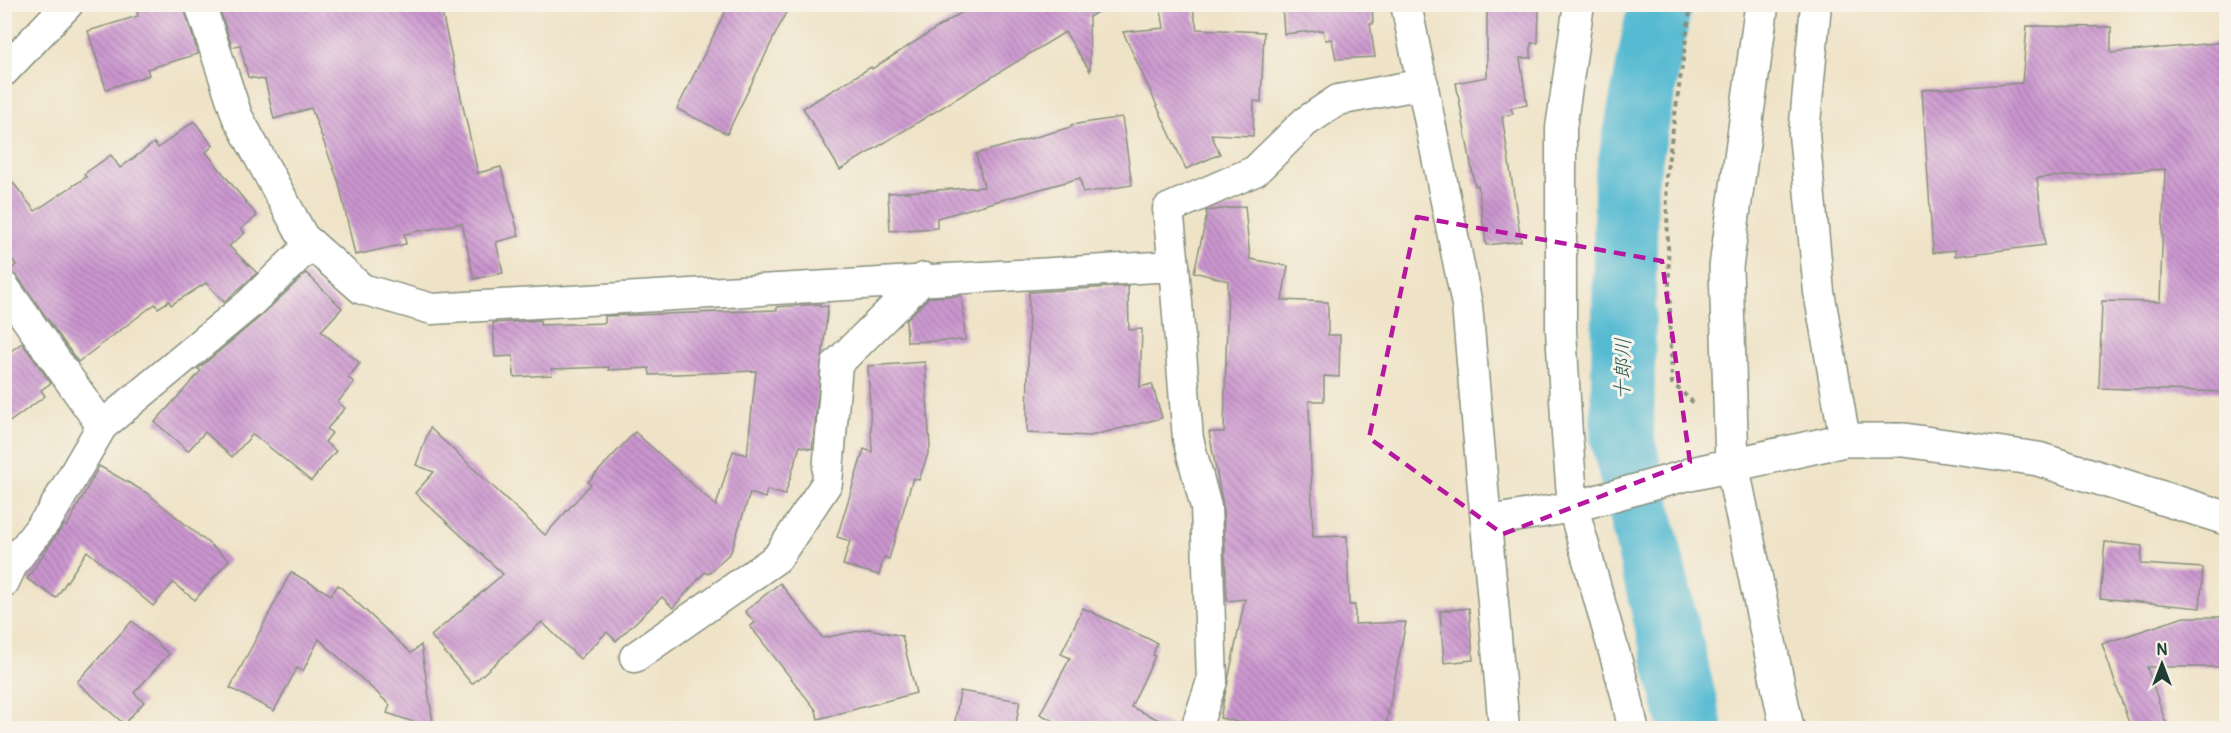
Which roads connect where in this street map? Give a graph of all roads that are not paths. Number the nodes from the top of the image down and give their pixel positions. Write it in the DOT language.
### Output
graph roads {
  1 [pos="68,4"];
  2 [pos="200,4"];
  3 [pos="1406,4"];
  4 [pos="1579,4"];
  5 [pos="1762,4"];
  6 [pos="1816,4"];
  7 [pos="4,71"];
  8 [pos="1423,84"];
  9 [pos="311,244"];
  10 [pos="1174,266"];
  11 [pos="924,278"];
  12 [pos="4,286"];
  13 [pos="102,426"];
  14 [pos="1845,440"];
  15 [pos="1732,465"];
  16 [pos="1691,474"];
  17 [pos="1573,507"];
  18 [pos="2226,518"];
  19 [pos="1488,521"];
  20 [pos="4,582"];
  21 [pos="635,657"];
  22 [pos="1196,729"];
  23 [pos="1504,729"];
  24 [pos="1633,729"];
  25 [pos="1787,729"];
  1 -- 7 [label="street"];
  2 -- 9 [label="street"];
  3 -- 8 [label="street"];
  4 -- 17 [label="street"];
  5 -- 15 [label="street"];
  6 -- 14 [label="street"];
  8 -- 10 [label="street"];
  8 -- 19 [label="street"];
  9 -- 11 [label="street"];
  9 -- 13 [label="street"];
  10 -- 11 [label="street"];
  10 -- 22 [label="street"];
  11 -- 21 [label="street"];
  12 -- 13 [label="street"];
  13 -- 20 [label="street"];
  14 -- 15 [label="street"];
  14 -- 18 [label="street"];
  15 -- 16 [label="street"];
  15 -- 25 [label="street"];
  16 -- 17 [label="street"];
  17 -- 19 [label="street"];
  17 -- 24 [label="street"];
  19 -- 23 [label="street"];
}
